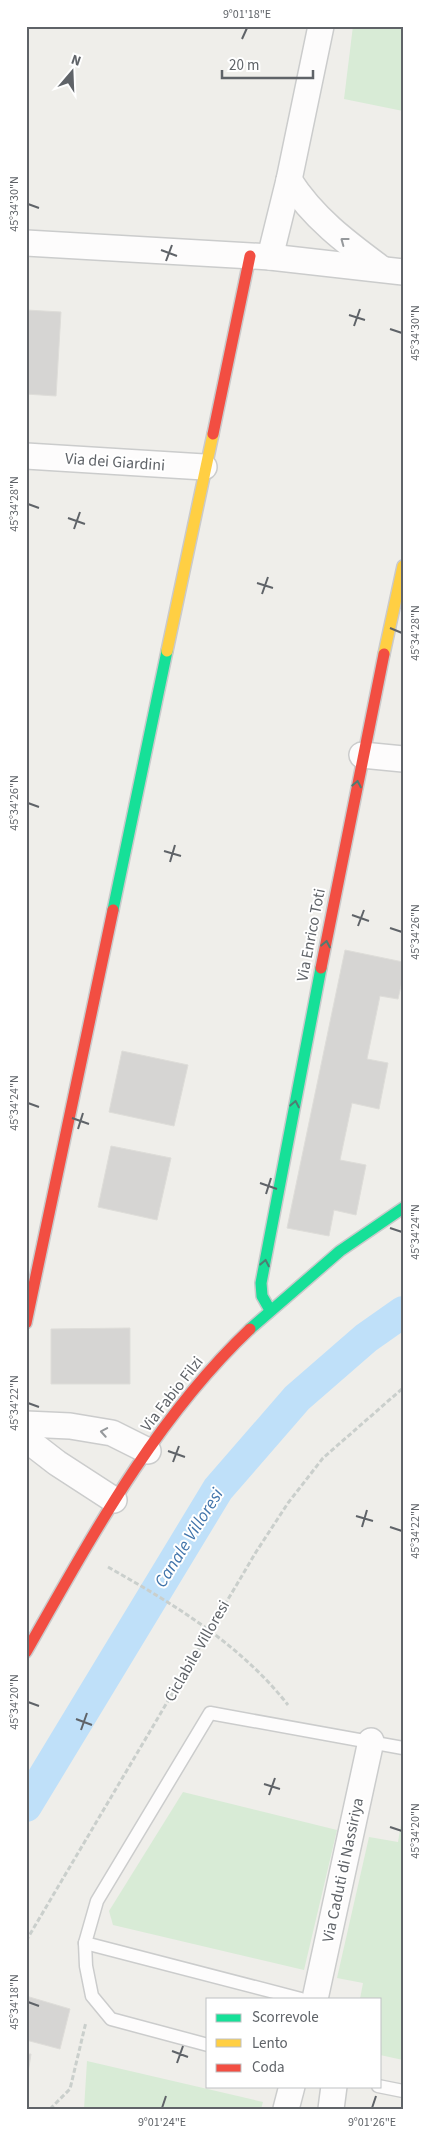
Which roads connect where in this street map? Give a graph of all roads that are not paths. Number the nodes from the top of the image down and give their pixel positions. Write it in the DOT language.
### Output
graph roads {
  1 [pos="321,26"];
  2 [pos="289,180"];
  3 [pos="26,243"];
  4 [pos="260,256"];
  5 [pos="393,271"];
  6 [pos="26,456"];
  7 [pos="204,467"];
  8 [pos="403,566"];
  9 [pos="362,755"];
  10 [pos="403,759"];
  11 [pos="403,1208"];
  12 [pos="270,1310"];
  13 [pos="26,1323"];
  14 [pos="26,1424"];
  15 [pos="26,1439"];
  16 [pos="148,1451"];
  17 [pos="114,1500"];
  18 [pos="26,1652"];
  19 [pos="371,1741"];
  20 [pos="403,1748"];
  21 [pos="85,1943"];
  22 [pos="297,1998"];
  23 [pos="315,1998"];
  24 [pos="206,2044"];
  25 [pos="382,2087"];
  26 [pos="291,2088"];
  27 [pos="334,2088"];
  28 [pos="403,2092"];
  29 [pos="286,2109"];
  30 [pos="331,2109"];
  1 -- 2 [label="street"];
  2 -- 4 [label="street"];
  5 -- 2 [label="street, one-way"];
  3 -- 4 [label="street"];
  4 -- 5 [label="street"];
  4 -- 7 [label="street"];
  6 -- 7 [label="street, Via dei Giardini"];
  7 -- 13 [label="street"];
  8 -- 9 [label="street, Via Enrico Toti"];
  9 -- 10 [label="street"];
  12 -- 9 [label="street, Via Enrico Toti, one-way"];
  11 -- 12 [label="street, Via Fabio Filzi"];
  12 -- 16 [label="street, Via Fabio Filzi"];
  16 -- 14 [label="street, one-way"];
  15 -- 17 [label="street"];
  16 -- 17 [label="street, Via Fabio Filzi"];
  17 -- 18 [label="street, Via Fabio Filzi"];
  19 -- 20 [label="lane"];
  19 -- 21 [label="lane"];
  19 -- 23 [label="street, Via Caduti di Nassiriya"];
  21 -- 22 [label="lane"];
  21 -- 24 [label="lane"];
  25 -- 28 [label="lane"];
  26 -- 29 [label="street"];
  27 -- 30 [label="street"];
}
